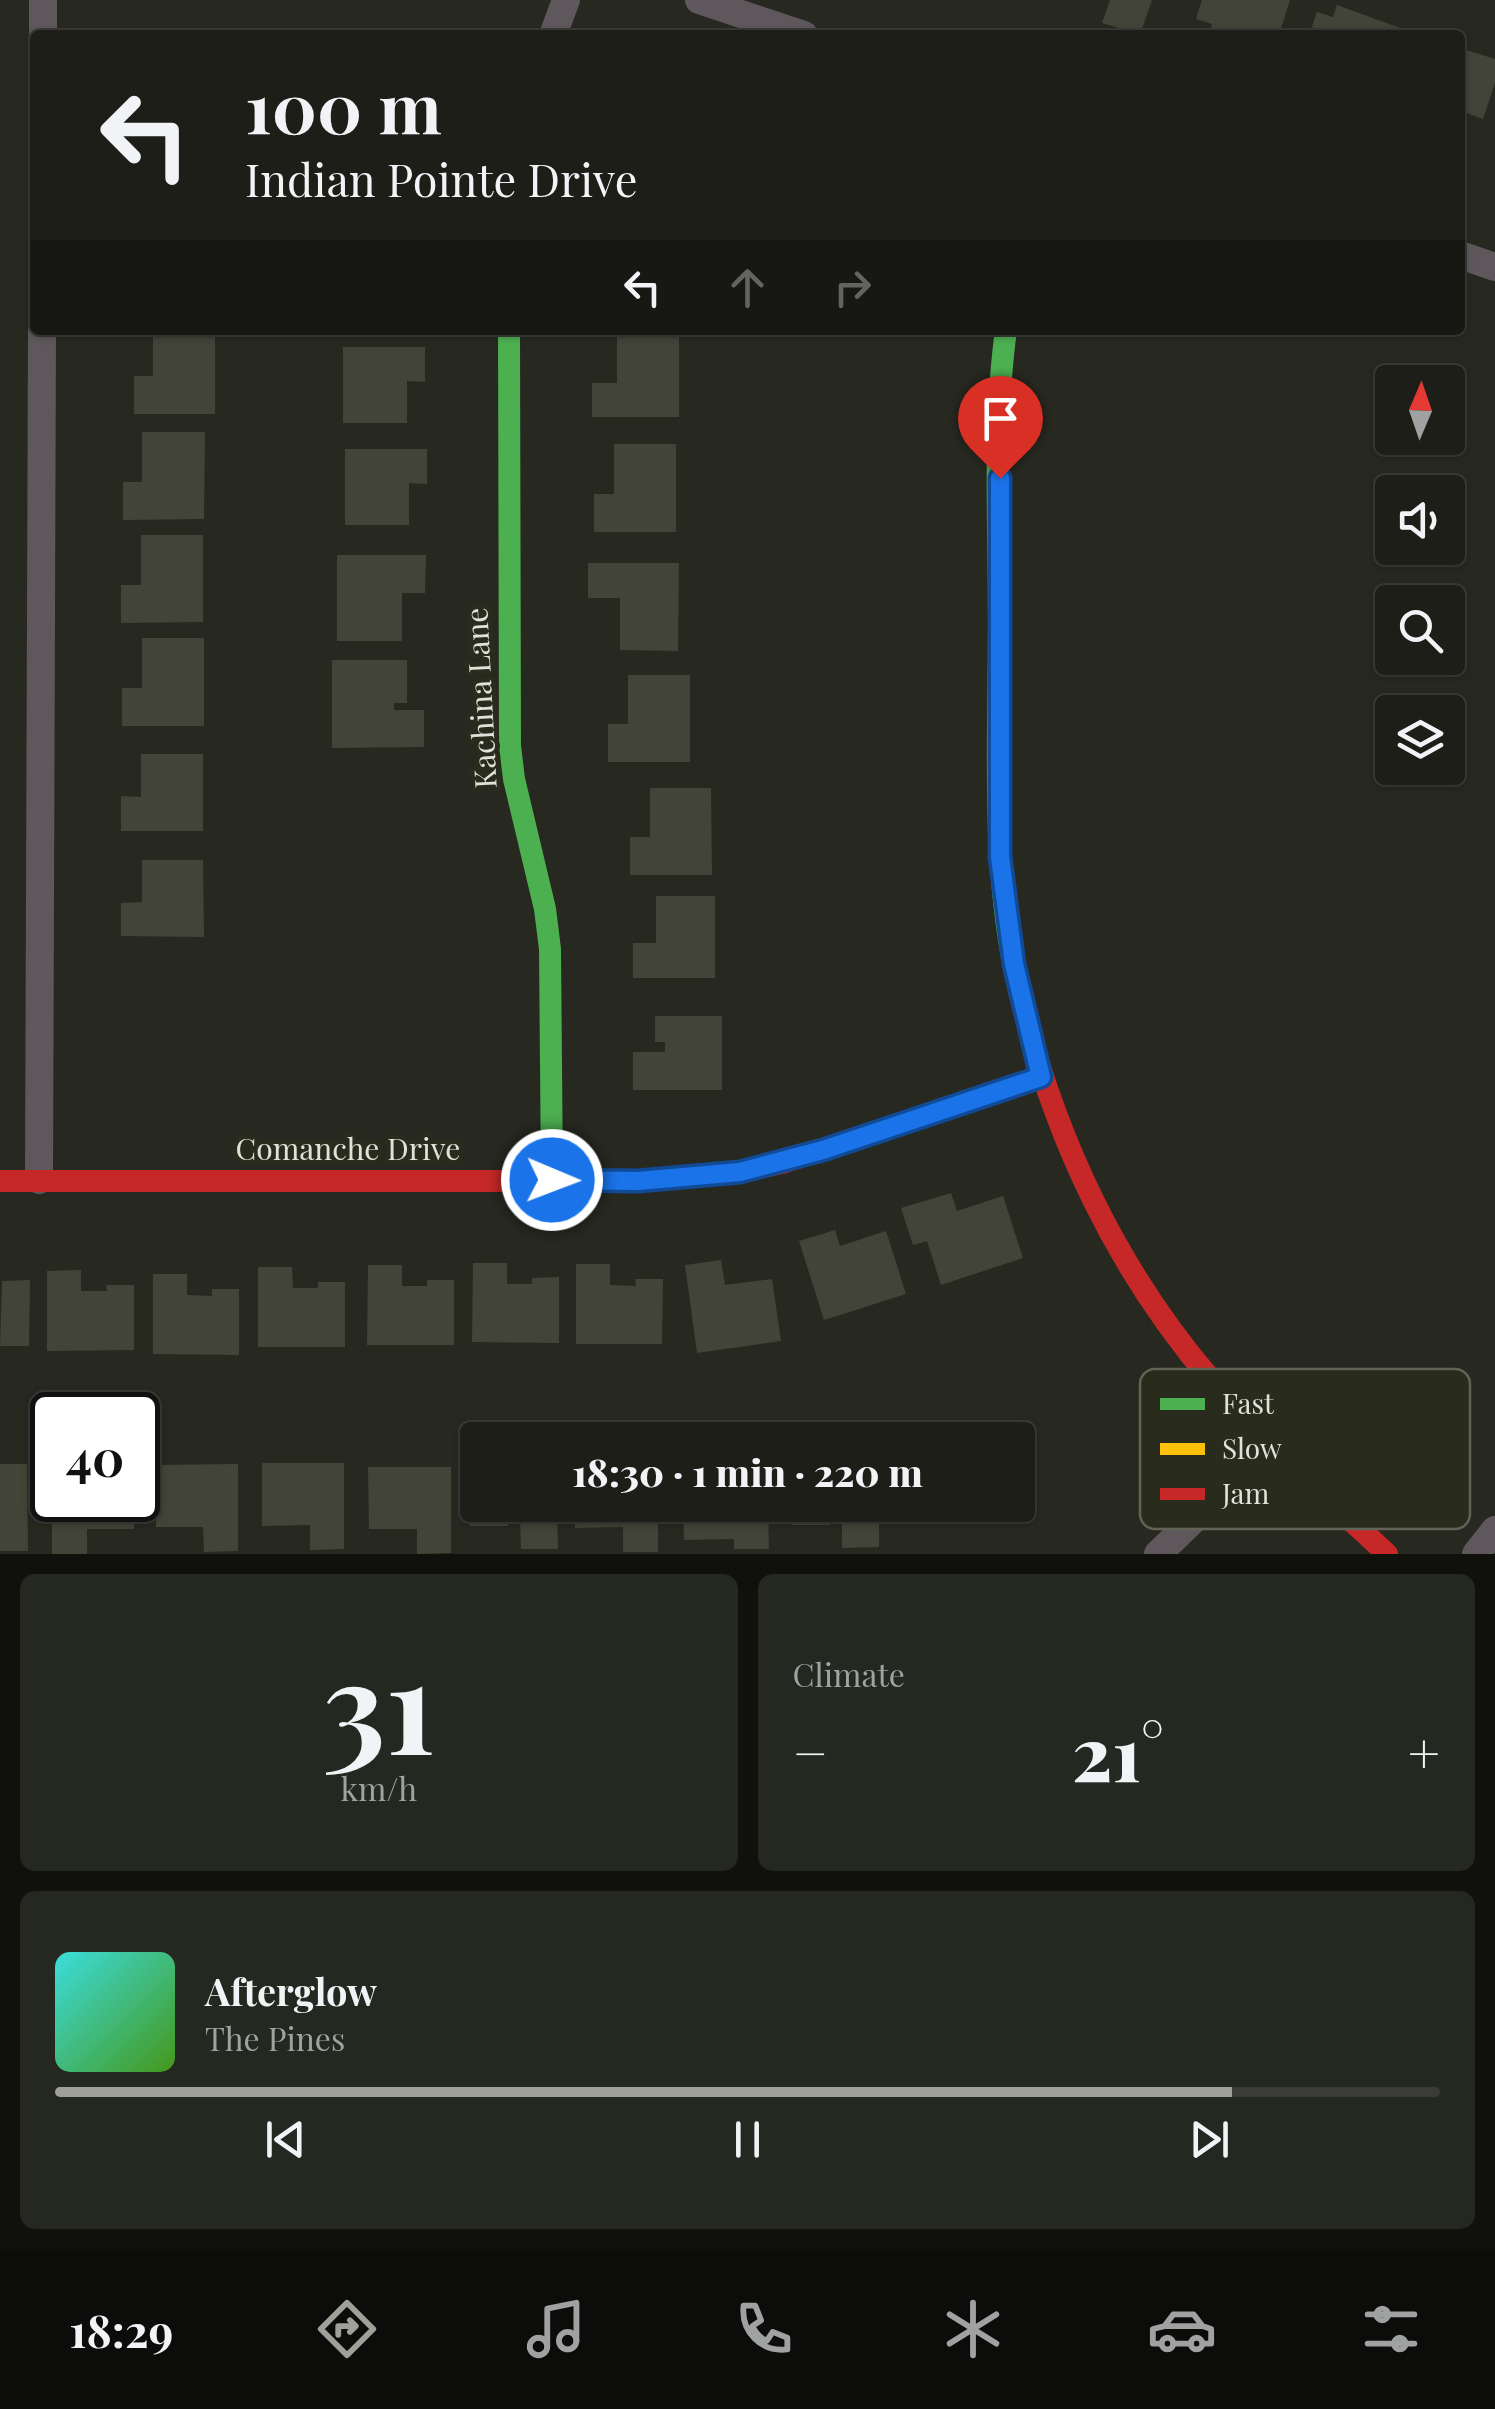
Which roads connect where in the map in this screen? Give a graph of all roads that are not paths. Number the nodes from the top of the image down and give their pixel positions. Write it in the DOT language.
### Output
graph roads {
  1 [pos="43,0"];
  2 [pos="566,0"];
  3 [pos="699,0"];
  4 [pos="43,30"];
  5 [pos="555,30"];
  6 [pos="789,30"];
  7 [pos="1465,257"];
  8 [pos="1495,267"];
  9 [pos="42,335"];
  10 [pos="510,335"];
  11 [pos="1005,335"];
  12 [pos="1041,1077"];
  13 [pos="39,1180"];
  14 [pos="552,1180"];
  15 [pos="0,1181"];
  16 [pos="1203,1369"];
  17 [pos="1184,1529"];
  18 [pos="1359,1529"];
  19 [pos="1495,1530"];
  20 [pos="1158,1554"];
  21 [pos="1386,1554"];
  22 [pos="1476,1554"];
  1 -- 4 [label="street"];
  2 -- 5 [label="street"];
  3 -- 6 [label="street"];
  7 -- 8 [label="street"];
  9 -- 13 [label="street"];
  10 -- 14 [label="street, Kachina Lane"];
  11 -- 12 [label="street"];
  12 -- 14 [label="street, Comanche Drive"];
  12 -- 16 [label="street"];
  13 -- 14 [label="street, Comanche Drive"];
  13 -- 15 [label="street, Comanche Drive"];
  17 -- 20 [label="street"];
  18 -- 21 [label="street"];
  19 -- 22 [label="street"];
}
